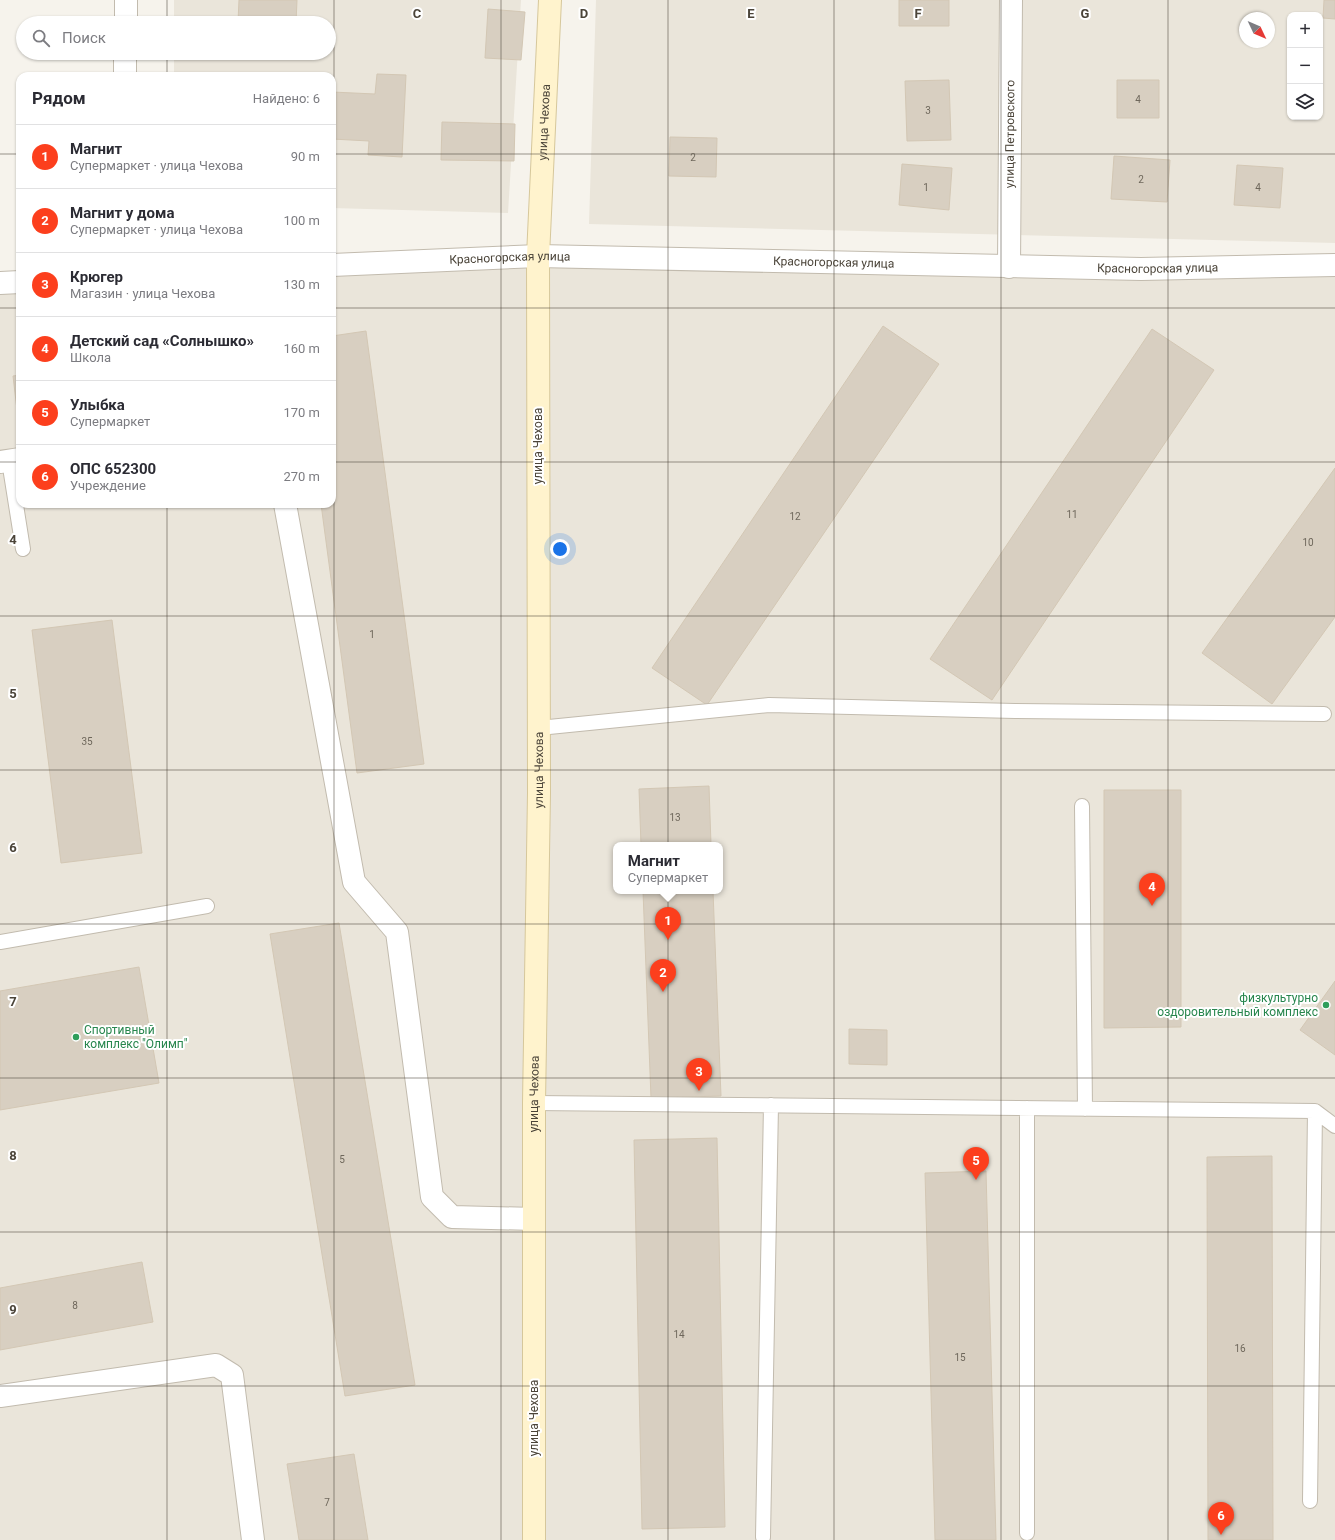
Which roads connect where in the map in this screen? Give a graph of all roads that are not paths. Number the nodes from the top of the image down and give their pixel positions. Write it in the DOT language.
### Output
graph roads {
  1 [pos="126,0"];
  2 [pos="550,0"];
  3 [pos="1011,0"];
  4 [pos="126,16"];
  5 [pos="125,60"];
  6 [pos="125,72"];
  7 [pos="538,256"];
  8 [pos="336,265"];
  9 [pos="1335,265"];
  10 [pos="1009,267"];
  11 [pos="16,282"];
  12 [pos="0,283"];
  13 [pos="10,461"];
  14 [pos="16,502"];
  15 [pos="17,508"];
  16 [pos="286,508"];
  17 [pos="23,549"];
  18 [pos="1324,714"];
  19 [pos="539,728"];
  20 [pos="1082,806"];
  21 [pos="207,906"];
  22 [pos="0,942"];
  23 [pos="534,1103"];
  24 [pos="771,1105"];
  25 [pos="1027,1108"];
  26 [pos="1085,1109"];
  27 [pos="1315,1111"];
  28 [pos="1335,1126"];
  29 [pos="534,1219"];
  30 [pos="0,1396"];
  31 [pos="1310,1501"];
  32 [pos="1027,1532"];
  33 [pos="763,1537"];
  34 [pos="253,1540"];
  35 [pos="534,1540"];
  1 -- 4 [label="street"];
  2 -- 7 [label="street, улица Чехова"];
  3 -- 10 [label="street, улица Петровского"];
  5 -- 6 [label="street"];
  7 -- 8 [label="street, Красногорская улица"];
  7 -- 10 [label="street, Красногорская улица"];
  7 -- 19 [label="street, улица Чехова"];
  9 -- 10 [label="street, Красногорская улица"];
  11 -- 12 [label="street"];
  13 -- 14 [label="lane"];
  15 -- 17 [label="lane"];
  16 -- 29 [label="street"];
  18 -- 19 [label="lane"];
  19 -- 23 [label="street, улица Чехова"];
  20 -- 26 [label="lane"];
  21 -- 22 [label="lane"];
  23 -- 24 [label="lane"];
  23 -- 29 [label="street, улица Чехова"];
  24 -- 25 [label="lane"];
  24 -- 33 [label="lane"];
  25 -- 26 [label="lane"];
  25 -- 32 [label="lane"];
  26 -- 27 [label="lane"];
  27 -- 28 [label="lane"];
  27 -- 31 [label="lane"];
  29 -- 35 [label="street, улица Чехова"];
  30 -- 34 [label="street"];
}
